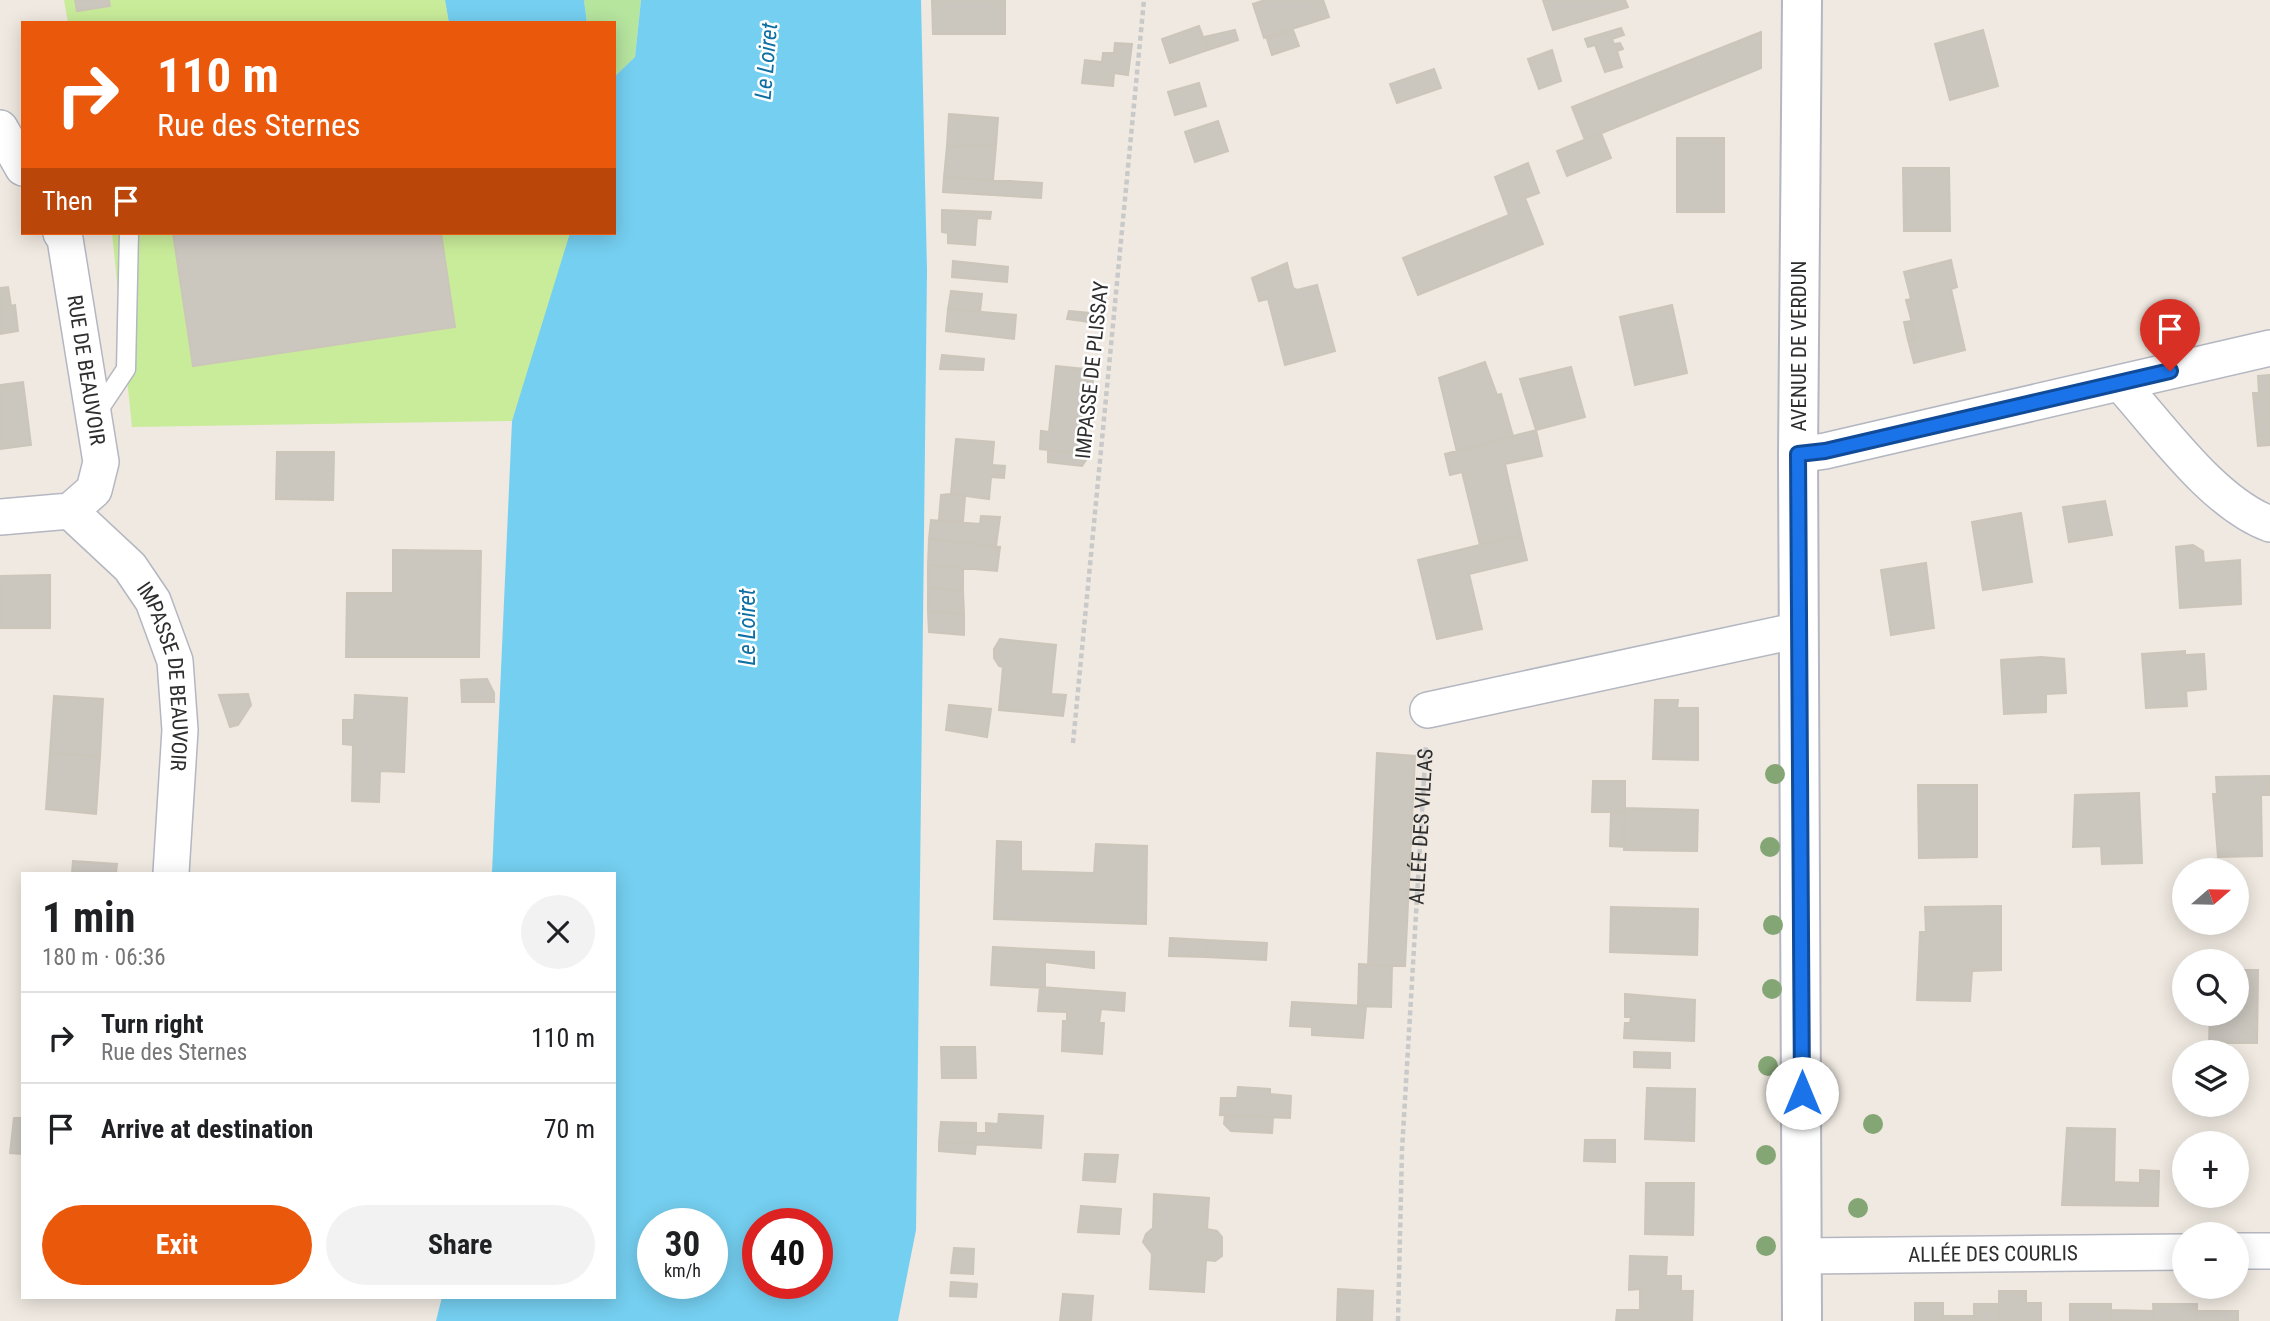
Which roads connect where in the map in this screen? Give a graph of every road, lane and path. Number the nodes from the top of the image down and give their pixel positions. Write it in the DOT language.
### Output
graph roads {
  1 [pos="1144,0"];
  2 [pos="1802,0"];
  3 [pos="0,128"];
  4 [pos="21,164"];
  5 [pos="62,235"];
  6 [pos="129,235"];
  7 [pos="2270,348"];
  8 [pos="2120,383"];
  9 [pos="94,417"];
  10 [pos="1798,454"];
  11 [pos="70,511"];
  12 [pos="0,517"];
  13 [pos="2270,524"];
  14 [pos="1799,630"];
  15 [pos="1428,710"];
  16 [pos="1073,743"];
  17 [pos="171,872"];
  18 [pos="2249,1251"];
  19 [pos="2270,1251"];
  20 [pos="2172,1252"];
  21 [pos="1804,1256"];
  22 [pos="1398,1321"];
  23 [pos="1802,1321"];
  1 -- 16 [label="path, IMPASSE DE PLISSAY"];
  2 -- 10 [label="street, AVENUE DE VERDUN"];
  3 -- 4 [label="street"];
  5 -- 9 [label="street, RUE DE BEAUVOIR"];
  6 -- 9 [label="lane"];
  7 -- 8 [label="street"];
  8 -- 10 [label="street"];
  8 -- 13 [label="street"];
  9 -- 11 [label="street, RUE DE BEAUVOIR"];
  10 -- 14 [label="street, AVENUE DE VERDUN"];
  11 -- 12 [label="street"];
  11 -- 17 [label="street, IMPASSE DE BEAUVOIR"];
  14 -- 15 [label="street"];
  14 -- 21 [label="street, AVENUE DE VERDUN"];
  15 -- 22 [label="path, ALLÉE DES VILLAS"];
  18 -- 19 [label="street"];
  20 -- 21 [label="street, ALLÉE DES COURLIS"];
  21 -- 23 [label="street, AVENUE DE VERDUN"];
}
